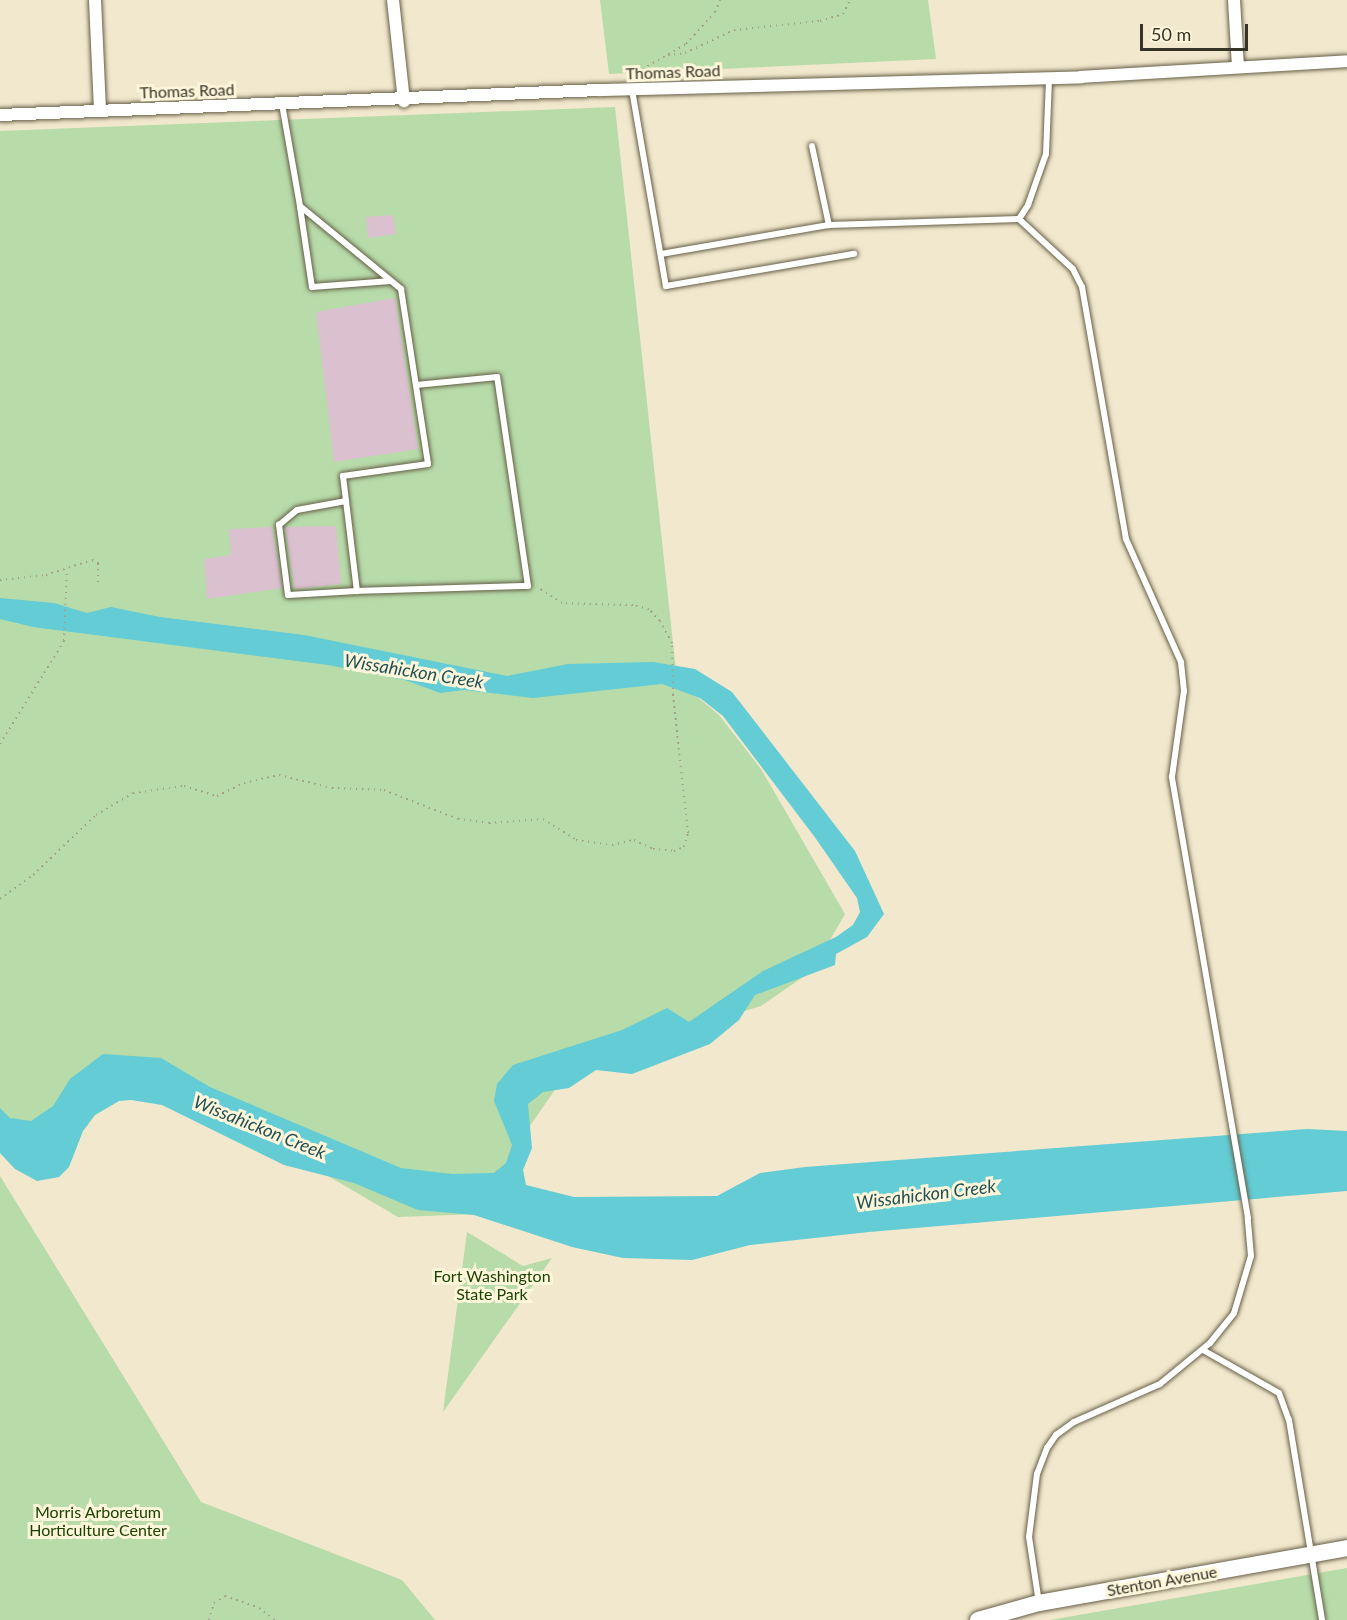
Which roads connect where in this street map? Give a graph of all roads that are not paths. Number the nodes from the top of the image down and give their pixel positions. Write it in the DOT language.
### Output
graph roads {
  1 [pos="95,0"];
  2 [pos="393,0"];
  3 [pos="1234,0"];
  4 [pos="1347,61"];
  5 [pos="1238,67"];
  6 [pos="1049,78"];
  7 [pos="632,90"];
  8 [pos="404,100"];
  9 [pos="282,104"];
  10 [pos="100,111"];
  11 [pos="0,115"];
  12 [pos="812,146"];
  13 [pos="300,206"];
  14 [pos="1019,219"];
  15 [pos="829,225"];
  16 [pos="661,254"];
  17 [pos="854,254"];
  18 [pos="391,281"];
  19 [pos="416,385"];
  20 [pos="346,501"];
  21 [pos="357,591"];
  22 [pos="1203,1350"];
  23 [pos="1347,1548"];
  24 [pos="1311,1555"];
  25 [pos="1039,1603"];
  26 [pos="978,1620"];
  27 [pos="1322,1620"];
  1 -- 10 [label="street"];
  2 -- 8 [label="street"];
  3 -- 5 [label="street"];
  4 -- 5 [label="street, Thomas Road"];
  5 -- 6 [label="street, Thomas Road"];
  6 -- 7 [label="street, Thomas Road"];
  6 -- 14 [label="lane"];
  7 -- 8 [label="street, Thomas Road"];
  7 -- 16 [label="lane"];
  8 -- 9 [label="street, Thomas Road"];
  9 -- 10 [label="street, Thomas Road"];
  9 -- 13 [label="lane"];
  10 -- 11 [label="street, Thomas Road"];
  12 -- 15 [label="lane"];
  13 -- 18 [label="lane"];
  13 -- 18 [label="lane"];
  14 -- 15 [label="lane"];
  14 -- 22 [label="lane"];
  15 -- 16 [label="lane"];
  16 -- 17 [label="lane"];
  18 -- 19 [label="lane"];
  19 -- 20 [label="lane"];
  19 -- 21 [label="lane"];
  20 -- 21 [label="lane"];
  20 -- 21 [label="lane"];
  22 -- 24 [label="lane"];
  22 -- 25 [label="lane"];
  23 -- 24 [label="main road, Stenton Avenue"];
  24 -- 25 [label="main road, Stenton Avenue"];
  24 -- 27 [label="lane"];
  25 -- 26 [label="main road, Stenton Avenue"];
}
